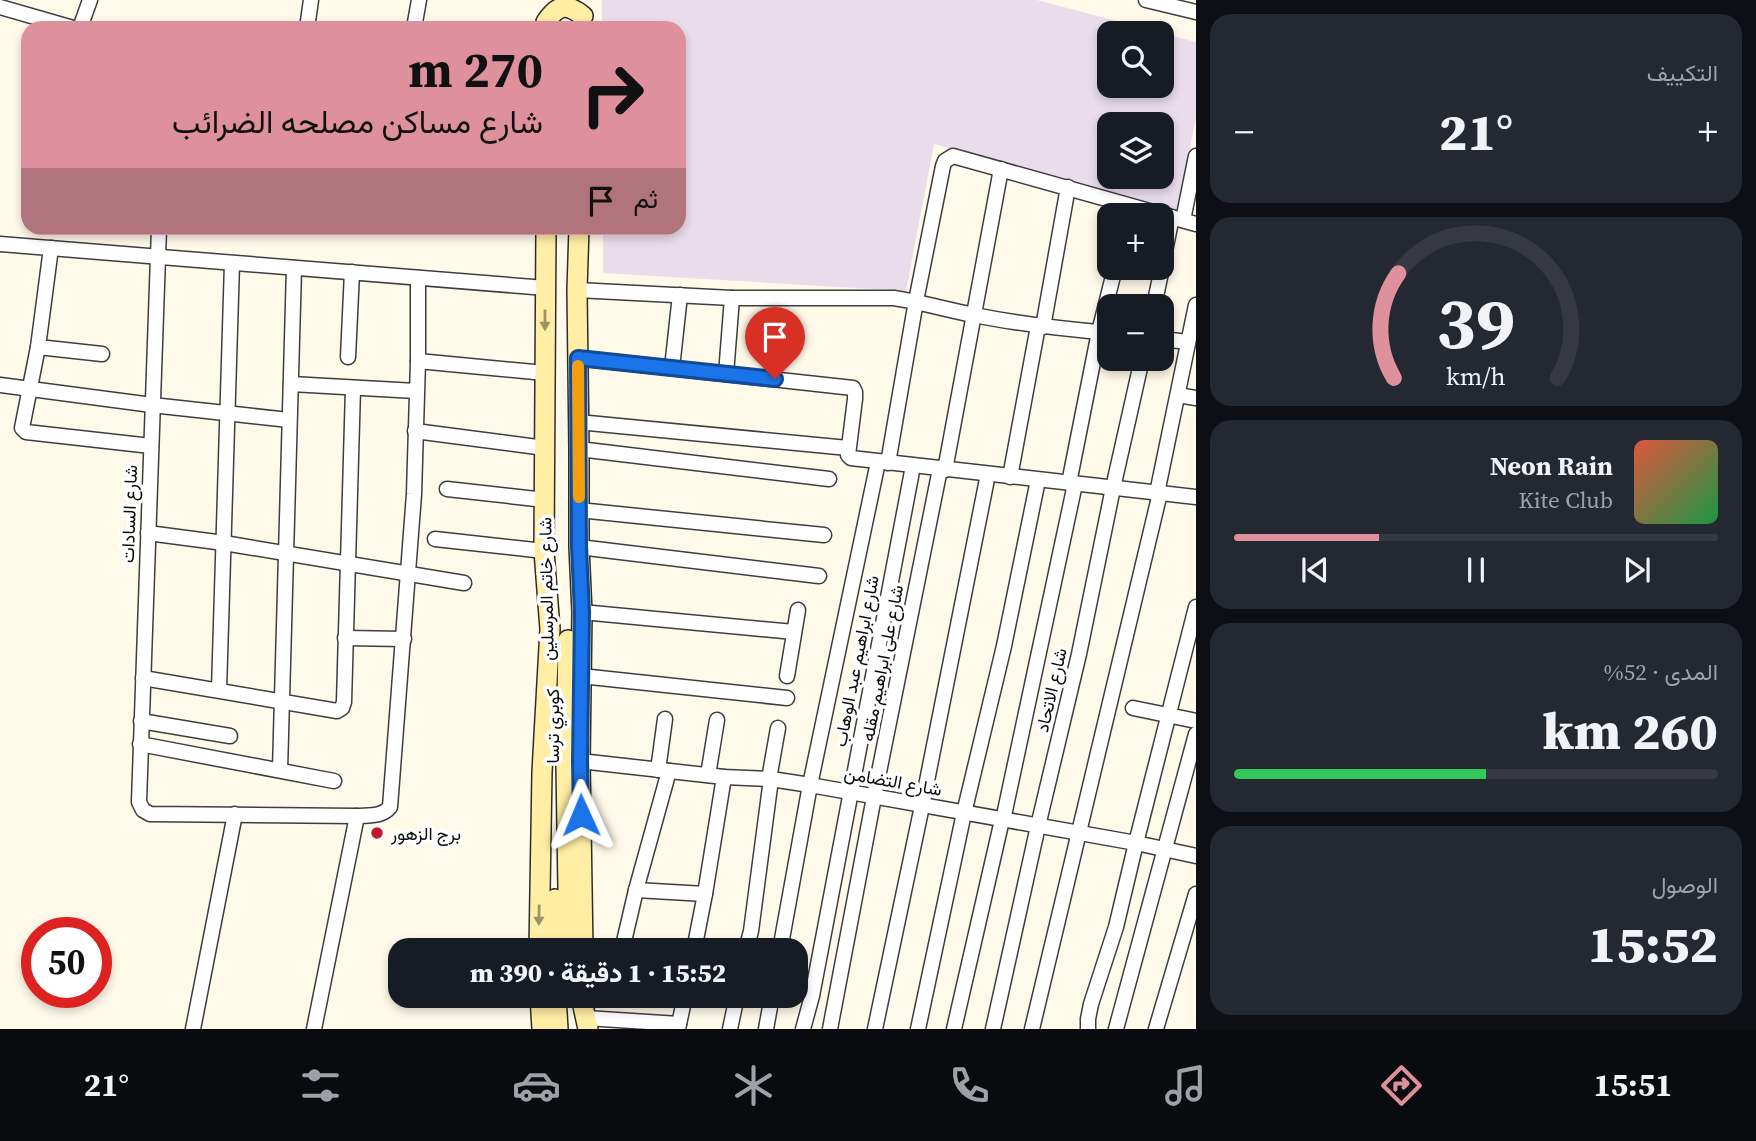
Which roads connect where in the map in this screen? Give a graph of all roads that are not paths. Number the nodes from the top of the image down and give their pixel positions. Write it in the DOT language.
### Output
graph roads {
  1 [pos="90,0"];
  2 [pos="311,0"];
  3 [pos="419,0"];
  4 [pos="547,0"];
  5 [pos="1146,0"];
  6 [pos="0,7"];
  7 [pos="1196,12"];
  8 [pos="584,15"];
  9 [pos="49,21"];
  10 [pos="82,21"];
  11 [pos="308,21"];
  12 [pos="415,21"];
  13 [pos="546,21"];
  14 [pos="548,21"];
  15 [pos="1196,156"];
  16 [pos="1002,169"];
  17 [pos="1068,187"];
  18 [pos="1111,203"];
  19 [pos="1184,220"];
  20 [pos="159,235"];
  21 [pos="546,235"];
  22 [pos="579,235"];
  23 [pos="1174,241"];
  24 [pos="0,244"];
  25 [pos="51,248"];
  26 [pos="158,257"];
  27 [pos="232,263"];
  28 [pos="294,268"];
  29 [pos="352,272"];
  30 [pos="418,278"];
  31 [pos="546,288"];
  32 [pos="577,290"];
  33 [pos="680,295"];
  34 [pos="732,298"];
  35 [pos="916,301"];
  36 [pos="1195,311"];
  37 [pos="974,315"];
  38 [pos="1041,327"];
  39 [pos="1097,332"];
  40 [pos="1174,340"];
  41 [pos="1188,342"];
  42 [pos="38,347"];
  43 [pos="102,354"];
  44 [pos="348,357"];
  45 [pos="578,358"];
  46 [pos="418,360"];
  47 [pos="1097,366"];
  48 [pos="672,368"];
  49 [pos="1139,371"];
  50 [pos="545,373"];
  51 [pos="726,374"];
  52 [pos="290,384"];
  53 [pos="0,385"];
  54 [pos="30,388"];
  55 [pos="353,388"];
  56 [pos="416,391"];
  57 [pos="1178,395"];
  58 [pos="1196,398"];
  59 [pos="152,405"];
  60 [pos="228,414"];
  61 [pos="289,420"];
  62 [pos="578,422"];
  63 [pos="415,431"];
  64 [pos="151,446"];
  65 [pos="545,449"];
  66 [pos="579,450"];
  67 [pos="848,452"];
  68 [pos="883,463"];
  69 [pos="913,466"];
  70 [pos="943,469"];
  71 [pos="988,474"];
  72 [pos="1010,477"];
  73 [pos="829,479"];
  74 [pos="1038,480"];
  75 [pos="1072,484"];
  76 [pos="1113,488"];
  77 [pos="447,489"];
  78 [pos="1159,493"];
  79 [pos="1196,497"];
  80 [pos="545,500"];
  81 [pos="579,510"];
  82 [pos="148,533"];
  83 [pos="824,536"];
  84 [pos="435,540"];
  85 [pos="224,543"];
  86 [pos="579,547"];
  87 [pos="544,551"];
  88 [pos="286,553"];
  89 [pos="347,564"];
  90 [pos="409,573"];
  91 [pos="581,573"];
  92 [pos="819,576"];
  93 [pos="464,583"];
  94 [pos="1196,607"];
  95 [pos="798,610"];
  96 [pos="582,612"];
  97 [pos="550,629"];
  98 [pos="794,632"];
  99 [pos="345,638"];
  100 [pos="404,639"];
  101 [pos="788,676"];
  102 [pos="581,677"];
  103 [pos="144,678"];
  104 [pos="219,690"];
  105 [pos="787,698"];
  106 [pos="282,700"];
  107 [pos="1133,708"];
  108 [pos="1169,716"];
  109 [pos="665,719"];
  110 [pos="717,720"];
  111 [pos="141,721"];
  112 [pos="1196,721"];
  113 [pos="778,728"];
  114 [pos="1196,734"];
  115 [pos="230,736"];
  116 [pos="141,744"];
  117 [pos="580,761"];
  118 [pos="280,770"];
  119 [pos="663,770"];
  120 [pos="708,775"];
  121 [pos="724,777"];
  122 [pos="770,779"];
  123 [pos="334,780"];
  124 [pos="810,785"];
  125 [pos="850,792"];
  126 [pos="874,797"];
  127 [pos="922,806"];
  128 [pos="964,813"];
  129 [pos="235,814"];
  130 [pos="356,816"];
  131 [pos="1003,820"];
  132 [pos="1038,826"];
  133 [pos="1079,834"];
  134 [pos="1136,843"];
  135 [pos="1166,850"];
  136 [pos="1196,856"];
  137 [pos="636,890"];
  138 [pos="705,894"];
  139 [pos="1196,894"];
  140 [pos="539,938"];
  141 [pos="556,938"];
  142 [pos="569,938"];
  143 [pos="583,938"];
  144 [pos="624,938"];
  145 [pos="696,938"];
  146 [pos="750,938"];
  147 [pos="782,938"];
  148 [pos="541,1008"];
  149 [pos="557,1008"];
  150 [pos="683,1008"];
  151 [pos="734,1008"];
  152 [pos="770,1008"];
  153 [pos="584,1010"];
  154 [pos="679,1027"];
  155 [pos="193,1029"];
  156 [pos="314,1029"];
  157 [pos="542,1029"];
  158 [pos="558,1029"];
  159 [pos="730,1029"];
  160 [pos="766,1029"];
  161 [pos="803,1029"];
  162 [pos="830,1029"];
  163 [pos="875,1029"];
  164 [pos="918,1029"];
  165 [pos="954,1029"];
  166 [pos="993,1029"];
  167 [pos="1032,1029"];
  168 [pos="1088,1029"];
  169 [pos="1116,1029"];
  170 [pos="1156,1029"];
  1 -- 10 [label="street"];
  2 -- 11 [label="street"];
  3 -- 12 [label="street"];
  4 -- 13 [label="main road"];
  5 -- 7 [label="street"];
  6 -- 9 [label="street"];
  8 -- 14 [label="main road"];
  15 -- 19 [label="street"];
  16 -- 17 [label="street"];
  16 -- 35 [label="street"];
  16 -- 37 [label="street, شارع على ابراهيم مقله"];
  17 -- 18 [label="street"];
  17 -- 38 [label="street"];
  19 -- 23 [label="street"];
  20 -- 26 [label="street, شارع السادات"];
  21 -- 31 [label="main road, شارع خاتم المرسلين"];
  22 -- 32 [label="main road, شارع خاتم المرسلين"];
  24 -- 25 [label="street"];
  25 -- 26 [label="street"];
  25 -- 42 [label="street"];
  26 -- 27 [label="street"];
  26 -- 59 [label="street, شارع السادات"];
  27 -- 28 [label="street"];
  27 -- 60 [label="street"];
  28 -- 29 [label="street"];
  28 -- 52 [label="street"];
  29 -- 30 [label="street"];
  29 -- 44 [label="street"];
  30 -- 31 [label="street"];
  30 -- 46 [label="street"];
  31 -- 50 [label="main road, شارع خاتم المرسلين, one-way"];
  32 -- 33 [label="street"];
  32 -- 45 [label="main road, شارع خاتم المرسلين"];
  33 -- 34 [label="street"];
  33 -- 48 [label="street"];
  34 -- 35 [label="street"];
  34 -- 51 [label="street"];
  35 -- 37 [label="street"];
  35 -- 68 [label="street"];
  36 -- 41 [label="street"];
  37 -- 38 [label="street"];
  37 -- 70 [label="street, شارع على ابراهيم مقله"];
  38 -- 39 [label="street"];
  38 -- 72 [label="street"];
  40 -- 41 [label="street"];
  41 -- 57 [label="street"];
  42 -- 43 [label="street"];
  42 -- 54 [label="street"];
  45 -- 48 [label="street"];
  45 -- 62 [label="main road, شارع خاتم المرسلين"];
  46 -- 50 [label="street"];
  46 -- 56 [label="street"];
  47 -- 75 [label="street"];
  48 -- 51 [label="street"];
  49 -- 76 [label="street, شارع الاتحاد"];
  50 -- 65 [label="main road, شارع خاتم المرسلين"];
  51 -- 67 [label="street"];
  52 -- 55 [label="street"];
  52 -- 61 [label="street"];
  53 -- 54 [label="street"];
  54 -- 59 [label="street"];
  54 -- 64 [label="street"];
  55 -- 56 [label="street"];
  55 -- 89 [label="street"];
  56 -- 63 [label="street"];
  57 -- 58 [label="street"];
  57 -- 78 [label="street"];
  59 -- 60 [label="street"];
  59 -- 64 [label="street, شارع السادات"];
  60 -- 61 [label="street"];
  60 -- 85 [label="street"];
  61 -- 88 [label="street"];
  62 -- 66 [label="main road, شارع خاتم المرسلين"];
  62 -- 67 [label="street"];
  63 -- 65 [label="street"];
  63 -- 90 [label="street"];
  64 -- 82 [label="street, شارع السادات"];
  65 -- 80 [label="main road, شارع خاتم المرسلين"];
  66 -- 73 [label="street"];
  66 -- 81 [label="main road, شارع خاتم المرسلين"];
  67 -- 68 [label="street"];
  68 -- 69 [label="street"];
  68 -- 124 [label="street"];
  69 -- 70 [label="street"];
  69 -- 125 [label="street, شارع ابراهيم عبد الوهاب"];
  70 -- 71 [label="street"];
  70 -- 126 [label="street, شارع على ابراهيم مقله"];
  71 -- 72 [label="street"];
  71 -- 127 [label="street"];
  72 -- 74 [label="street"];
  74 -- 75 [label="street"];
  74 -- 128 [label="street"];
  75 -- 76 [label="street"];
  75 -- 131 [label="street"];
  76 -- 78 [label="street"];
  76 -- 132 [label="street, شارع الاتحاد"];
  77 -- 80 [label="street"];
  78 -- 79 [label="street"];
  78 -- 133 [label="street"];
  80 -- 87 [label="main road, شارع خاتم المرسلين"];
  81 -- 83 [label="street"];
  81 -- 86 [label="main road, شارع خاتم المرسلين"];
  82 -- 85 [label="street"];
  82 -- 103 [label="street, شارع السادات"];
  84 -- 87 [label="street"];
  85 -- 88 [label="street"];
  85 -- 104 [label="street"];
  86 -- 91 [label="main road, شارع خاتم المرسلين"];
  86 -- 92 [label="street"];
  87 -- 97 [label="main road, شارع خاتم المرسلين"];
  88 -- 89 [label="street"];
  88 -- 106 [label="street"];
  89 -- 90 [label="street"];
  89 -- 99 [label="street"];
  90 -- 93 [label="street"];
  90 -- 100 [label="street"];
  91 -- 96 [label="main road, شارع خاتم المرسلين"];
  91 -- 142 [label="main road, كوبري ترسا"];
  94 -- 108 [label="street"];
  95 -- 98 [label="street"];
  96 -- 98 [label="street"];
  96 -- 102 [label="main road, شارع خاتم المرسلين"];
  97 -- 140 [label="main road, شارع خاتم المرسلين, one-way"];
  97 -- 141 [label="main road, كوبري ترسا"];
  98 -- 101 [label="street"];
  99 -- 100 [label="street"];
  99 -- 106 [label="street"];
  100 -- 130 [label="street"];
  102 -- 105 [label="street"];
  102 -- 117 [label="main road, شارع خاتم المرسلين"];
  103 -- 104 [label="street"];
  103 -- 111 [label="street, شارع السادات"];
  104 -- 106 [label="street"];
  106 -- 118 [label="street"];
  107 -- 108 [label="street"];
  108 -- 112 [label="street"];
  108 -- 134 [label="street"];
  109 -- 119 [label="street"];
  110 -- 120 [label="street"];
  111 -- 115 [label="street"];
  111 -- 116 [label="street, شارع السادات"];
  113 -- 122 [label="street"];
  114 -- 135 [label="street"];
  116 -- 118 [label="street"];
  116 -- 129 [label="street, شارع السادات"];
  117 -- 119 [label="street, شارع التضامن"];
  117 -- 143 [label="main road, شارع خاتم المرسلين"];
  118 -- 123 [label="street"];
  119 -- 120 [label="street, شارع التضامن"];
  119 -- 137 [label="street"];
  120 -- 121 [label="street, شارع التضامن"];
  121 -- 122 [label="street, شارع التضامن"];
  121 -- 138 [label="street"];
  122 -- 124 [label="street, شارع التضامن"];
  122 -- 146 [label="street"];
  124 -- 125 [label="street, شارع التضامن"];
  124 -- 147 [label="street"];
  125 -- 126 [label="street, شارع التضامن"];
  125 -- 161 [label="street, شارع ابراهيم عبد الوهاب"];
  126 -- 127 [label="street, شارع التضامن"];
  126 -- 162 [label="street, شارع على ابراهيم مقله"];
  127 -- 128 [label="street, شارع التضامن"];
  127 -- 163 [label="street"];
  128 -- 131 [label="street, شارع التضامن"];
  128 -- 164 [label="street"];
  129 -- 130 [label="street"];
  129 -- 155 [label="street"];
  130 -- 156 [label="street"];
  131 -- 132 [label="street, شارع التضامن"];
  131 -- 165 [label="street"];
  132 -- 133 [label="street, شارع التضامن"];
  132 -- 166 [label="street, شارع الاتحاد"];
  133 -- 134 [label="street, شارع التضامن"];
  133 -- 167 [label="street"];
  134 -- 135 [label="street, شارع التضامن"];
  134 -- 168 [label="street"];
  135 -- 136 [label="street, شارع التضامن"];
  135 -- 169 [label="street"];
  137 -- 138 [label="street"];
  137 -- 144 [label="street"];
  138 -- 145 [label="street"];
  139 -- 170 [label="street"];
  148 -- 157 [label="main road"];
  149 -- 158 [label="main road"];
  150 -- 154 [label="street"];
  151 -- 159 [label="street"];
  152 -- 160 [label="street"];
  153 -- 154 [label="street"];
}
